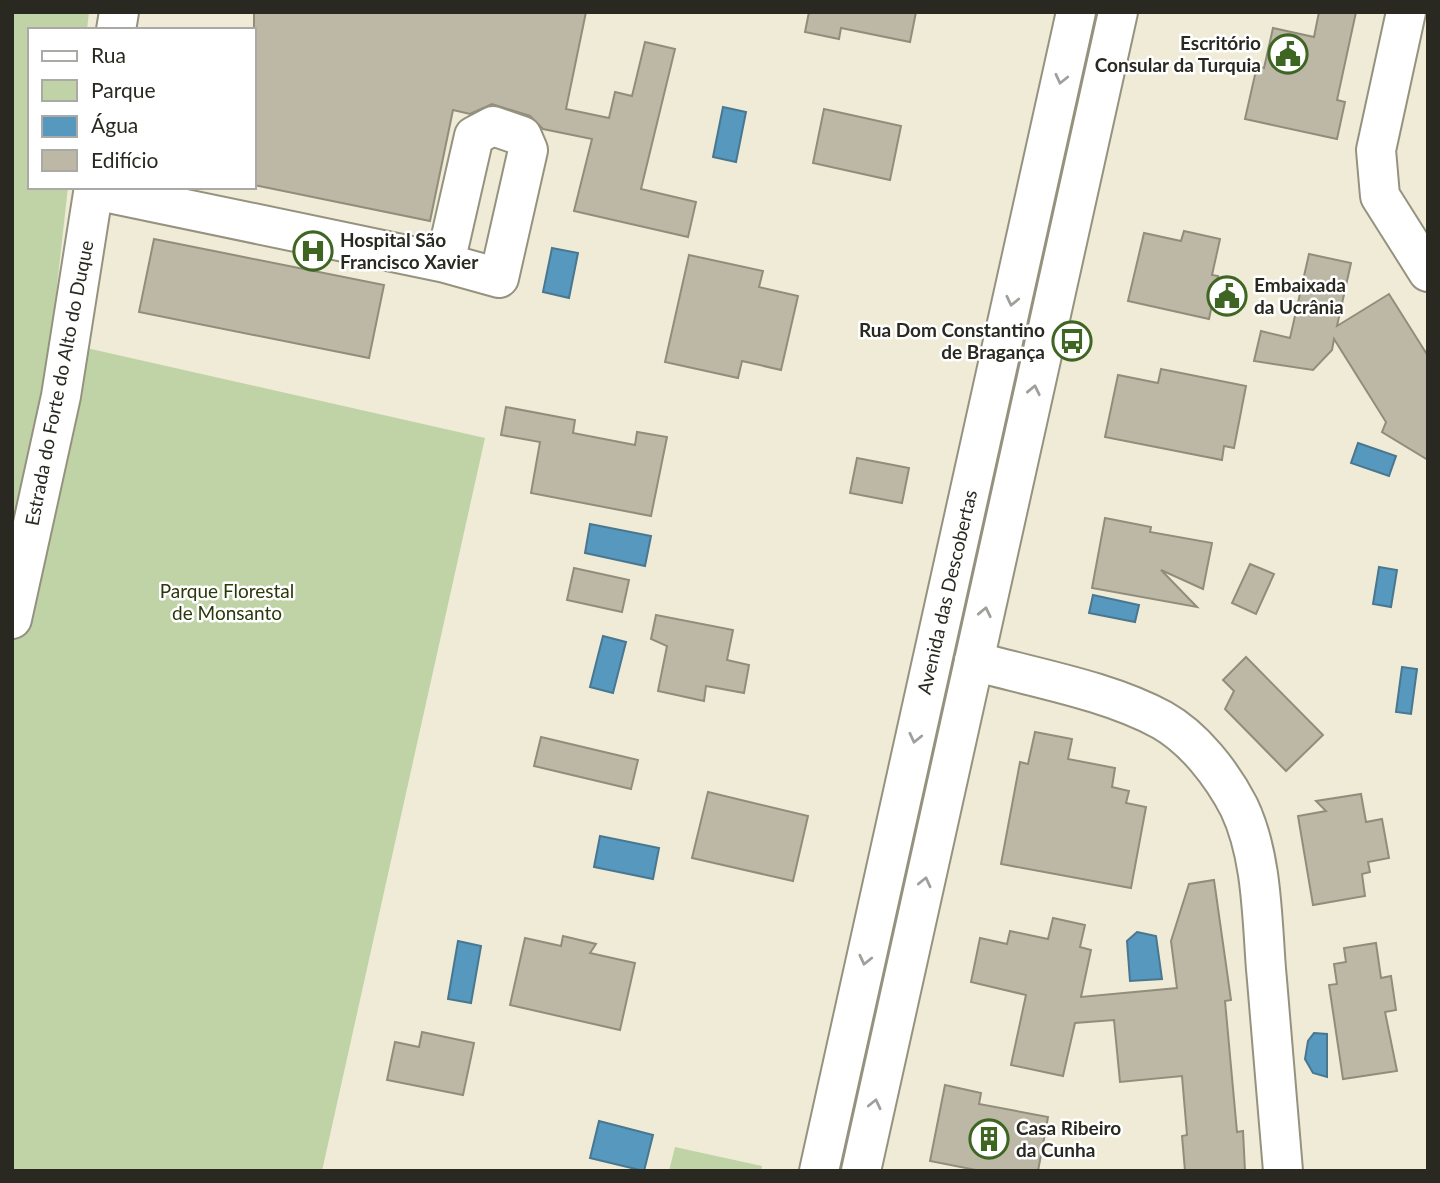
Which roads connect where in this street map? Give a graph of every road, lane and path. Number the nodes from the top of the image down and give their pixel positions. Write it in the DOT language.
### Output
graph roads {
  1 [pos="1076,12"];
  2 [pos="1118,12"];
  3 [pos="1405,12"];
  4 [pos="94,189"];
  5 [pos="99,189"];
  6 [pos="445,263"];
  7 [pos="1428,272"];
  8 [pos="12,619"];
  9 [pos="974,661"];
  10 [pos="819,1171"];
  11 [pos="861,1171"];
  12 [pos="1283,1171"];
  1 -- 10 [label="main road, Avenida das Descobertas, one-way"];
  9 -- 2 [label="main road, Avenida das Descobertas, one-way"];
  3 -- 7 [label="main road"];
  4 -- 8 [label="main road, Estrada do Forte do Alto do Duque"];
  5 -- 6 [label="main road"];
  11 -- 9 [label="main road, Avenida das Descobertas, one-way"];
  9 -- 12 [label="main road"];
}
